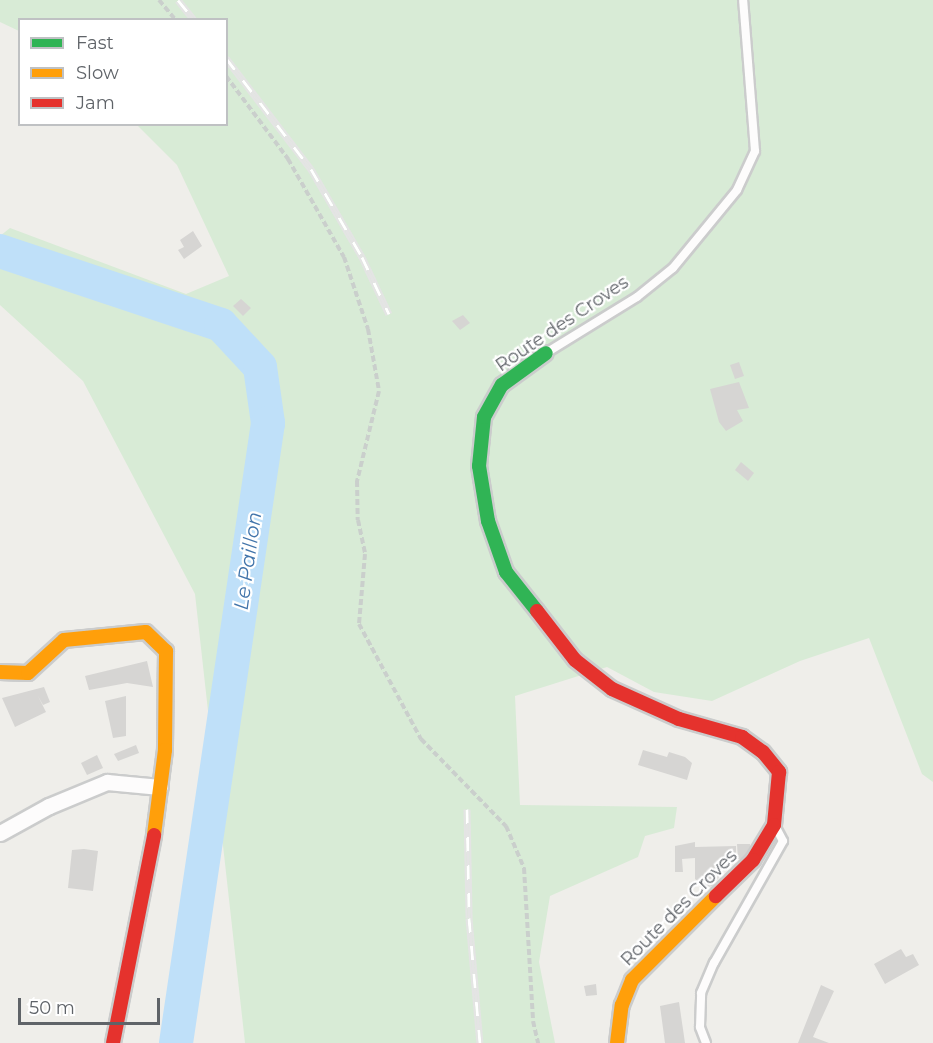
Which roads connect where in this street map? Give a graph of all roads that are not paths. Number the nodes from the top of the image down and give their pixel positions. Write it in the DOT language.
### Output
graph roads {
  1 [pos="743,0"];
  2 [pos="546,353"];
  3 [pos="0,672"];
  4 [pos="160,787"];
  5 [pos="774,825"];
  6 [pos="0,832"];
  7 [pos="113,1043"];
  8 [pos="617,1043"];
  9 [pos="706,1043"];
  1 -- 2 [label="lane, Route des Croves"];
  2 -- 5 [label="street, Route des Croves"];
  3 -- 4 [label="street"];
  4 -- 6 [label="street"];
  4 -- 7 [label="street"];
  5 -- 8 [label="street, Route des Croves"];
  5 -- 9 [label="lane"];
}
